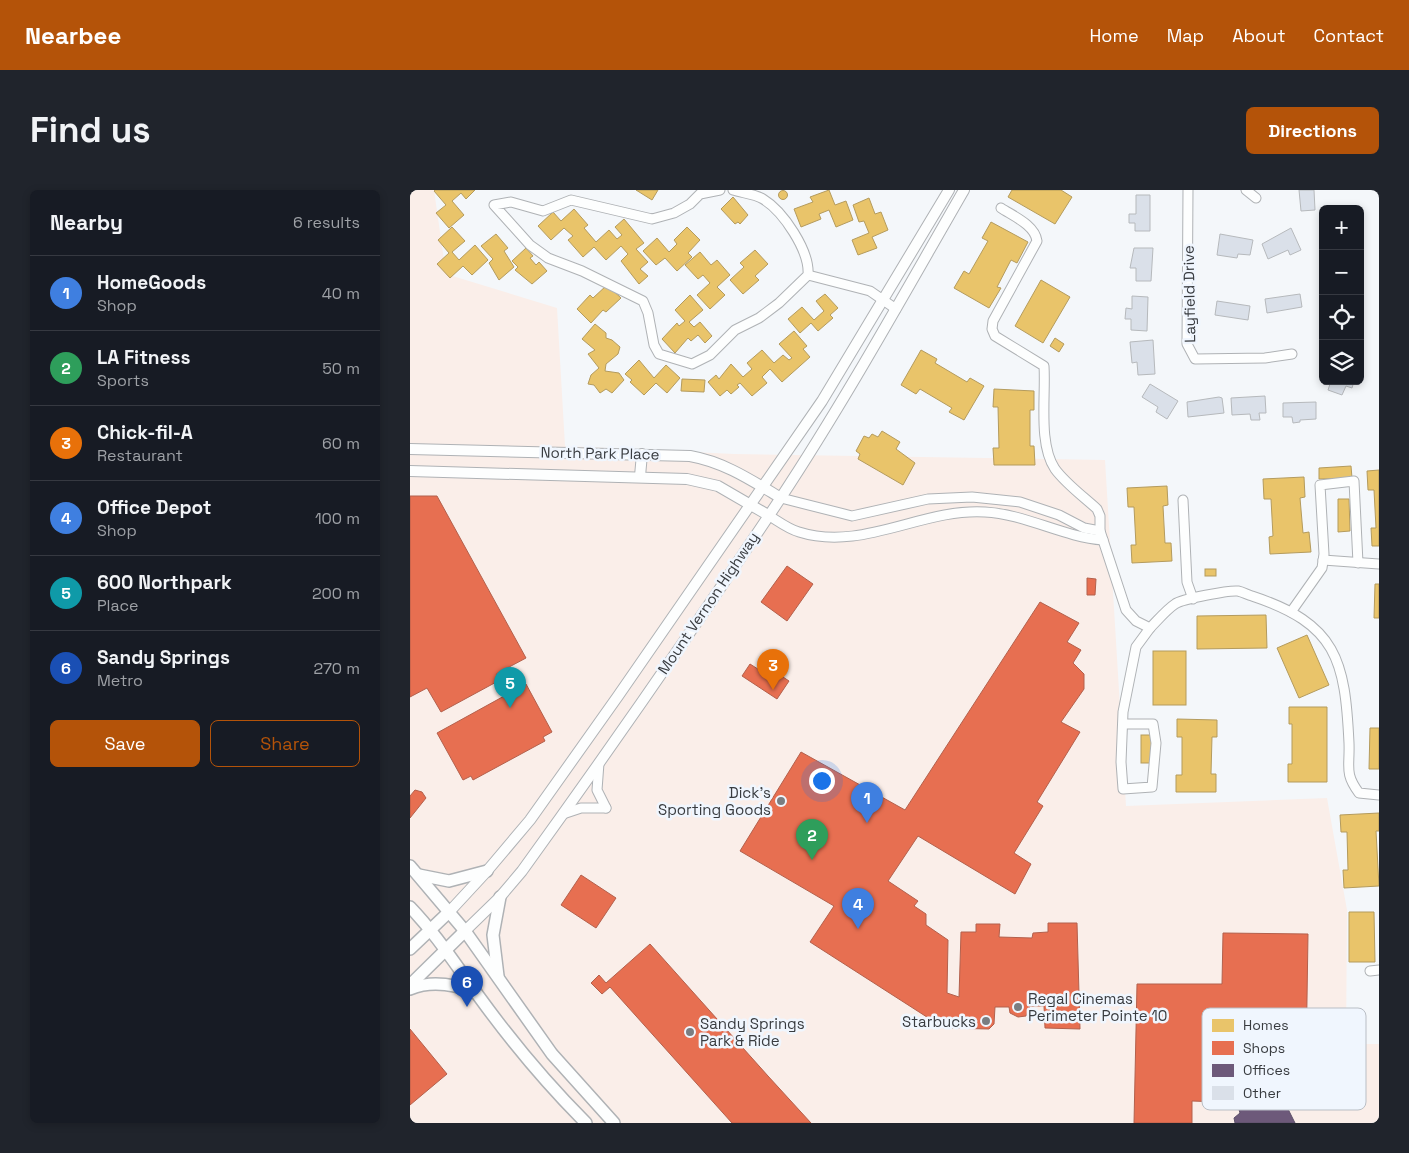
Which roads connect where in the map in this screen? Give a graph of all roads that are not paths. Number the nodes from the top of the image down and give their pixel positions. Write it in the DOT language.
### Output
graph roads {
  1 [pos="720,190"];
  2 [pos="733,190"];
  3 [pos="949,190"];
  4 [pos="964,190"];
  5 [pos="1188,190"];
  6 [pos="1246,190"];
  7 [pos="1256,198"];
  8 [pos="1001,208"];
  9 [pos="808,275"];
  10 [pos="884,301"];
  11 [pos="896,309"];
  12 [pos="1292,354"];
  13 [pos="410,449"];
  14 [pos="642,454"];
  15 [pos="410,471"];
  16 [pos="640,476"];
  17 [pos="762,487"];
  18 [pos="781,498"];
  19 [pos="1184,500"];
  20 [pos="750,503"];
  21 [pos="768,515"];
  22 [pos="1100,531"];
  23 [pos="1103,540"];
  24 [pos="1323,560"];
  25 [pos="1358,563"];
  26 [pos="1379,564"];
  27 [pos="1193,599"];
  28 [pos="1294,613"];
  29 [pos="1150,628"];
  30 [pos="1123,724"];
  31 [pos="599,762"];
  32 [pos="1379,795"];
  33 [pos="563,814"];
  34 [pos="410,866"];
  35 [pos="488,872"];
  36 [pos="419,875"];
  37 [pos="500,897"];
  38 [pos="410,907"];
  39 [pos="450,911"];
  40 [pos="431,930"];
  41 [pos="465,931"];
  42 [pos="410,949"];
  43 [pos="446,950"];
  44 [pos="499,980"];
  45 [pos="410,987"];
  46 [pos="476,993"];
  47 [pos="586,1123"];
  48 [pos="614,1123"];
  1 -- 9 [label="street"];
  2 -- 9 [label="street"];
  3 -- 10 [label="street, Mount Vernon Highway"];
  4 -- 11 [label="street, Mount Vernon Highway"];
  5 -- 12 [label="street, Layfield Drive"];
  6 -- 7 [label="street"];
  8 -- 22 [label="street"];
  9 -- 10 [label="street"];
  10 -- 11 [label="street"];
  10 -- 17 [label="street, Mount Vernon Highway"];
  11 -- 18 [label="street, Mount Vernon Highway"];
  13 -- 14 [label="street, North Park Place"];
  14 -- 16 [label="street"];
  14 -- 17 [label="street, North Park Place"];
  15 -- 16 [label="street, North Park Place"];
  16 -- 20 [label="street, North Park Place"];
  17 -- 18 [label="street, North Park Place"];
  17 -- 20 [label="street, Mount Vernon Highway"];
  18 -- 21 [label="street, Mount Vernon Highway"];
  18 -- 22 [label="street"];
  19 -- 27 [label="street"];
  20 -- 21 [label="street, North Park Place"];
  20 -- 35 [label="street, Mount Vernon Highway"];
  21 -- 23 [label="street"];
  21 -- 31 [label="street, Mount Vernon Highway"];
  22 -- 23 [label="street"];
  23 -- 29 [label="street"];
  24 -- 25 [label="street"];
  24 -- 25 [label="street"];
  24 -- 28 [label="street"];
  25 -- 26 [label="street"];
  27 -- 28 [label="street"];
  27 -- 29 [label="street"];
  28 -- 32 [label="street"];
  29 -- 30 [label="street"];
  30 -- 30 [label="street"];
  31 -- 33 [label="street, Mount Vernon Highway"];
  31 -- 33 [label="street"];
  33 -- 37 [label="street, Mount Vernon Highway"];
  34 -- 36 [label="main road"];
  35 -- 36 [label="main road"];
  35 -- 39 [label="street, Mount Vernon Highway"];
  36 -- 39 [label="main road"];
  37 -- 41 [label="street, Mount Vernon Highway"];
  37 -- 44 [label="main road"];
  38 -- 40 [label="main road"];
  39 -- 40 [label="main road, Mount Vernon Highway"];
  39 -- 41 [label="main road"];
  40 -- 42 [label="main road, Mount Vernon Highway"];
  40 -- 43 [label="main road"];
  41 -- 43 [label="main road, Mount Vernon Highway"];
  41 -- 44 [label="main road"];
  43 -- 45 [label="main road, Mount Vernon Highway"];
  43 -- 46 [label="main road"];
  44 -- 48 [label="main road"];
  45 -- 46 [label="main road"];
  46 -- 47 [label="main road"];
}
